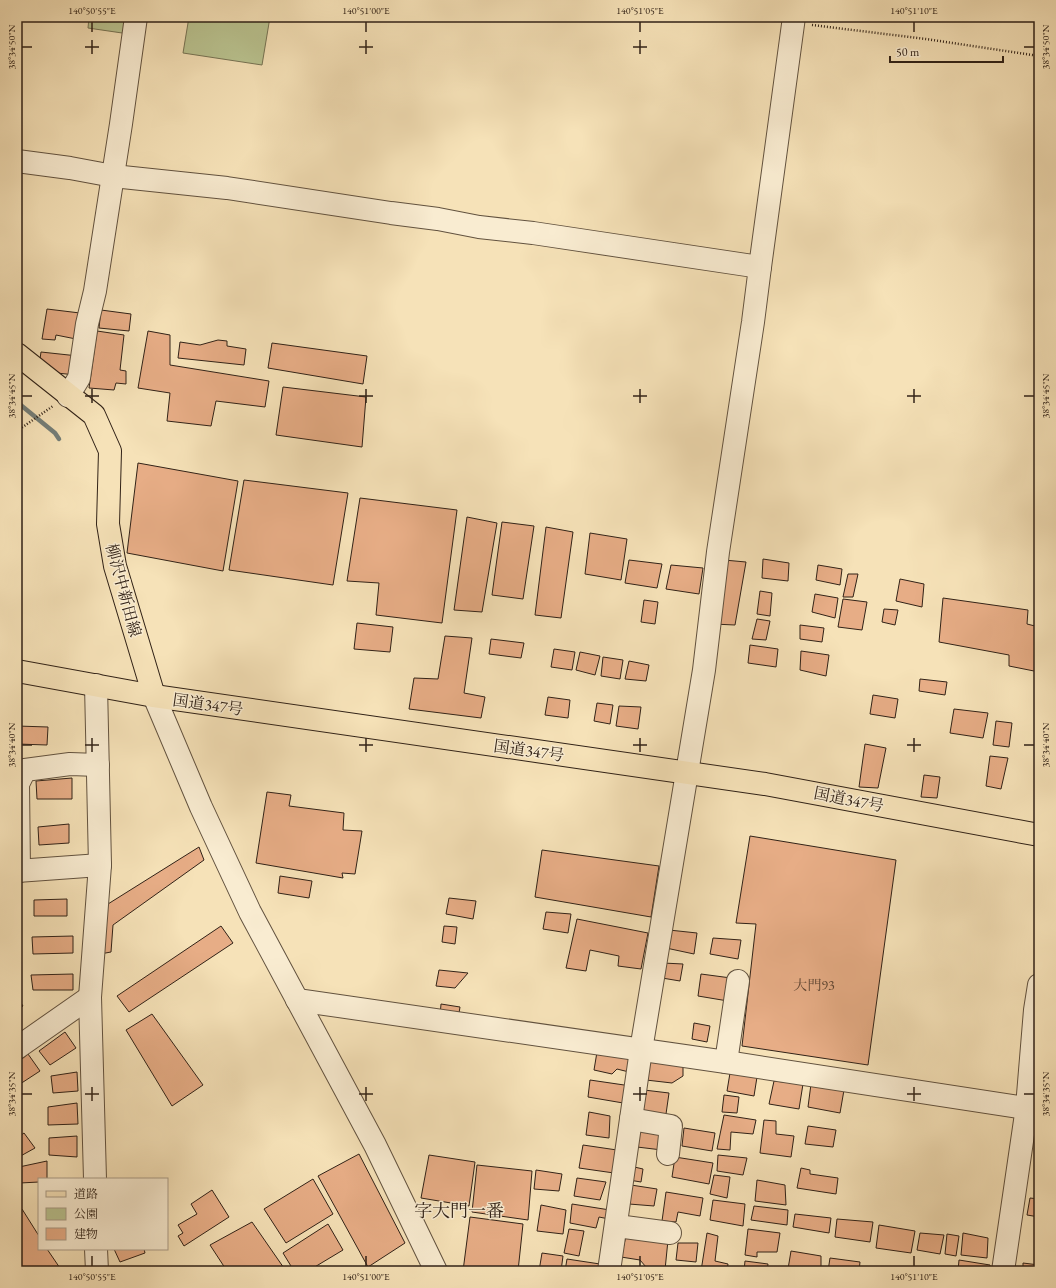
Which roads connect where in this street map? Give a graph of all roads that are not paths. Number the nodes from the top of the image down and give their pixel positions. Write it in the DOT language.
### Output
graph roads {
  1 [pos="136,17"];
  2 [pos="794,20"];
  3 [pos="17,161"];
  4 [pos="113,176"];
  5 [pos="760,267"];
  6 [pos="17,354"];
  7 [pos="68,396"];
  8 [pos="17,671"];
  9 [pos="96,685"];
  10 [pos="154,696"];
  11 [pos="98,765"];
  12 [pos="686,772"];
  13 [pos="1039,835"];
  14 [pos="100,865"];
  15 [pos="18,871"];
  16 [pos="738,981"];
  17 [pos="1039,984"];
  18 [pos="90,997"];
  19 [pos="297,1000"];
  20 [pos="17,1048"];
  21 [pos="641,1050"];
  22 [pos="726,1062"];
  23 [pos="1033,1108"];
  24 [pos="631,1119"];
  25 [pos="668,1154"];
  26 [pos="95,1178"];
  27 [pos="616,1226"];
  28 [pos="670,1233"];
  29 [pos="96,1250"];
  30 [pos="97,1271"];
  31 [pos="436,1271"];
  32 [pos="609,1271"];
  33 [pos="1003,1271"];
  1 -- 4 [label="street"];
  2 -- 5 [label="street"];
  3 -- 4 [label="street"];
  4 -- 5 [label="street"];
  4 -- 7 [label="street"];
  5 -- 12 [label="street"];
  6 -- 7 [label="main road, 柳沢中新田線"];
  7 -- 10 [label="main road, 柳沢中新田線"];
  8 -- 9 [label="main road, 国道347号"];
  9 -- 10 [label="main road, 国道347号"];
  9 -- 11 [label="street"];
  10 -- 12 [label="main road, 国道347号"];
  10 -- 19 [label="street"];
  11 -- 14 [label="street"];
  11 -- 15 [label="street"];
  12 -- 13 [label="main road, 国道347号"];
  12 -- 21 [label="street"];
  14 -- 15 [label="street"];
  14 -- 18 [label="street"];
  16 -- 22 [label="street"];
  17 -- 23 [label="street"];
  18 -- 20 [label="street"];
  18 -- 26 [label="street"];
  19 -- 21 [label="street"];
  19 -- 31 [label="street"];
  21 -- 22 [label="street"];
  21 -- 24 [label="street"];
  22 -- 23 [label="street"];
  23 -- 33 [label="street"];
  24 -- 25 [label="street"];
  24 -- 27 [label="street"];
  27 -- 28 [label="street"];
  27 -- 32 [label="street"];
  29 -- 30 [label="street"];
}
